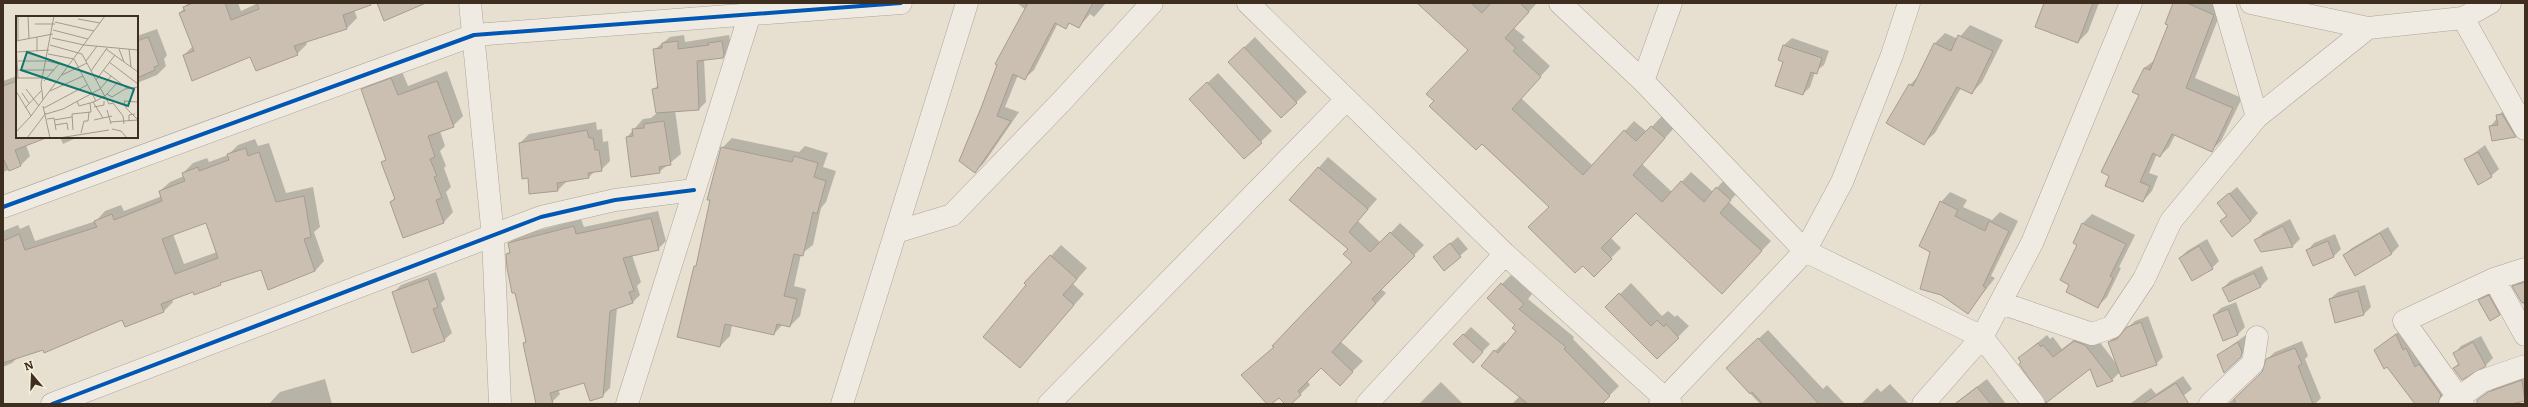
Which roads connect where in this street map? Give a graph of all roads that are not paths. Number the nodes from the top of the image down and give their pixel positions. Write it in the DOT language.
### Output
graph roads {
  1 [pos="470,3"];
  2 [pos="901,3"];
  3 [pos="967,3"];
  4 [pos="1152,3"];
  5 [pos="1248,3"];
  6 [pos="1560,3"];
  7 [pos="1671,3"];
  8 [pos="1909,3"];
  9 [pos="2131,3"];
  10 [pos="2224,3"];
  11 [pos="2251,3"];
  12 [pos="2490,3"];
  13 [pos="750,14"];
  14 [pos="2463,18"];
  15 [pos="2368,28"];
  16 [pos="474,35"];
  17 [pos="1643,81"];
  18 [pos="1346,100"];
  19 [pos="2256,117"];
  20 [pos="2525,129"];
  21 [pos="694,190"];
  22 [pos="3,207"];
  23 [pos="896,232"];
  24 [pos="493,238"];
  25 [pos="1805,251"];
  26 [pos="1505,254"];
  27 [pos="2525,269"];
  28 [pos="2494,279"];
  29 [pos="2001,303"];
  30 [pos="2525,335"];
  31 [pos="1982,337"];
  32 [pos="2257,337"];
  33 [pos="2525,366"];
  34 [pos="1666,402"];
  35 [pos="2457,402"];
  36 [pos="52,404"];
  37 [pos="500,404"];
  38 [pos="626,404"];
  39 [pos="842,404"];
  40 [pos="1049,404"];
  41 [pos="1367,404"];
  42 [pos="1923,404"];
  43 [pos="2034,404"];
  44 [pos="2210,404"];
  1 -- 16 [label="street"];
  2 -- 13 [label="street"];
  3 -- 23 [label="street"];
  4 -- 23 [label="street"];
  5 -- 18 [label="street"];
  6 -- 17 [label="street"];
  7 -- 17 [label="street"];
  8 -- 25 [label="street"];
  9 -- 29 [label="street"];
  10 -- 19 [label="street"];
  11 -- 15 [label="street"];
  12 -- 14 [label="street"];
  13 -- 16 [label="street"];
  13 -- 21 [label="street"];
  14 -- 15 [label="street"];
  14 -- 20 [label="street"];
  15 -- 19 [label="street"];
  16 -- 22 [label="street"];
  16 -- 24 [label="street"];
  17 -- 25 [label="street"];
  18 -- 26 [label="street"];
  18 -- 40 [label="street"];
  19 -- 29 [label="street"];
  21 -- 24 [label="street"];
  21 -- 38 [label="street"];
  23 -- 39 [label="street"];
  24 -- 36 [label="street"];
  24 -- 37 [label="street"];
  25 -- 31 [label="street"];
  25 -- 34 [label="street"];
  26 -- 34 [label="street"];
  26 -- 41 [label="street"];
  27 -- 28 [label="street"];
  28 -- 30 [label="street"];
  28 -- 35 [label="street"];
  29 -- 31 [label="street"];
  31 -- 42 [label="street"];
  31 -- 43 [label="street"];
  32 -- 44 [label="street"];
  33 -- 35 [label="street"];
}
